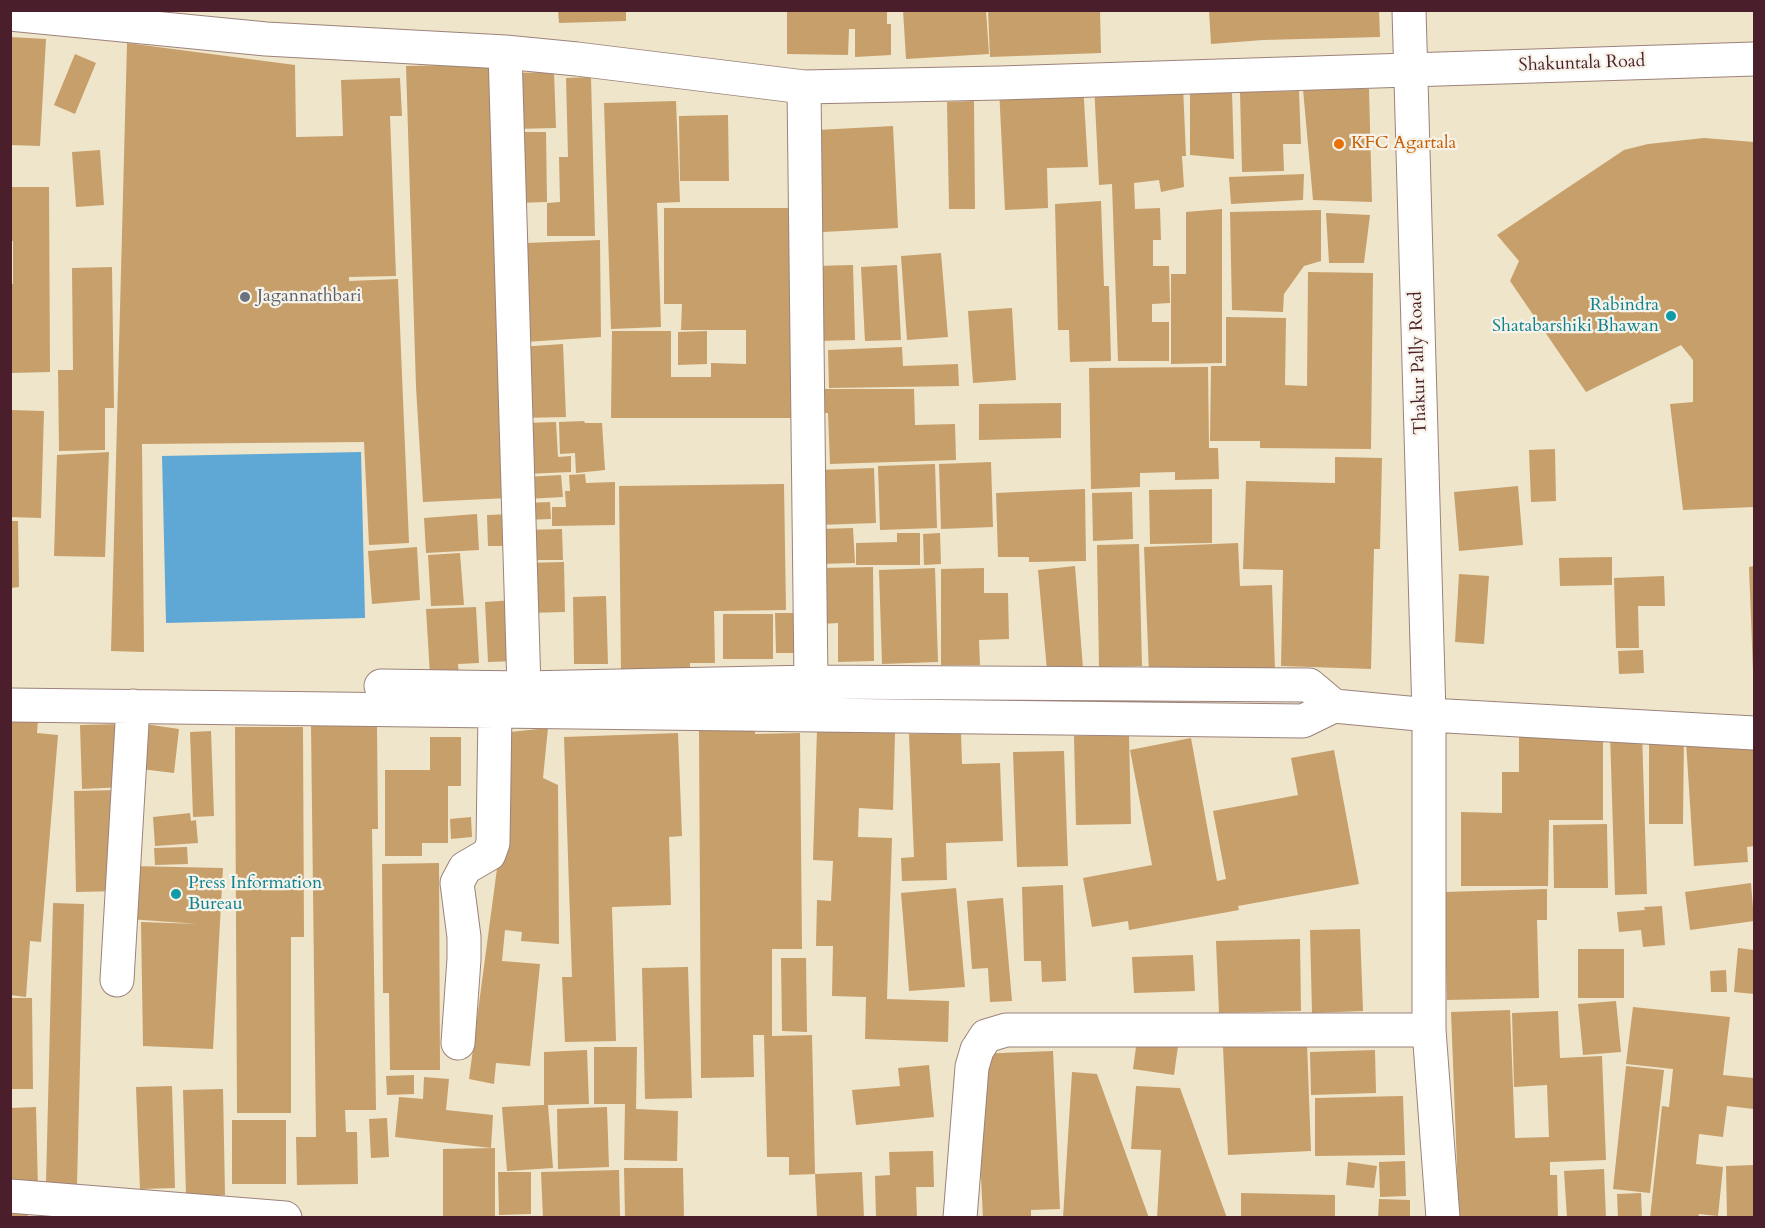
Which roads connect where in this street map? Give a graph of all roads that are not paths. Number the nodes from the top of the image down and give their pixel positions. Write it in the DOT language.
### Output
graph roads {
  1 [pos="1409,10"];
  2 [pos="10,14"];
  3 [pos="505,52"];
  4 [pos="1755,59"];
  5 [pos="1410,69"];
  6 [pos="804,87"];
  7 [pos="811,682"];
  8 [pos="10,685"];
  9 [pos="524,688"];
  10 [pos="10,705"];
  11 [pos="133,706"];
  12 [pos="1334,706"];
  13 [pos="495,711"];
  14 [pos="1429,715"];
  15 [pos="1755,733"];
  16 [pos="117,980"];
  17 [pos="1429,1030"];
  18 [pos="458,1043"];
  19 [pos="10,1196"];
  20 [pos="84,1210"];
  21 [pos="285,1218"];
  22 [pos="960,1218"];
  23 [pos="1443,1218"];
  1 -- 5 [label="street, Thakur Pally Road"];
  2 -- 3 [label="street, Shakuntala Road"];
  3 -- 6 [label="street, Shakuntala Road"];
  3 -- 9 [label="street"];
  4 -- 5 [label="street, Shakuntala Road"];
  5 -- 6 [label="street, Shakuntala Road"];
  5 -- 14 [label="street, Thakur Pally Road"];
  6 -- 7 [label="street"];
  7 -- 9 [label="street"];
  7 -- 12 [label="street"];
  8 -- 9 [label="street"];
  10 -- 11 [label="street"];
  11 -- 13 [label="street"];
  11 -- 16 [label="street"];
  12 -- 13 [label="street"];
  12 -- 14 [label="street"];
  13 -- 18 [label="street"];
  14 -- 15 [label="street"];
  14 -- 17 [label="street, Thakur Pally Road"];
  17 -- 22 [label="street"];
  17 -- 23 [label="street, Thakur Pally Road"];
  19 -- 20 [label="street"];
  20 -- 21 [label="street"];
}
